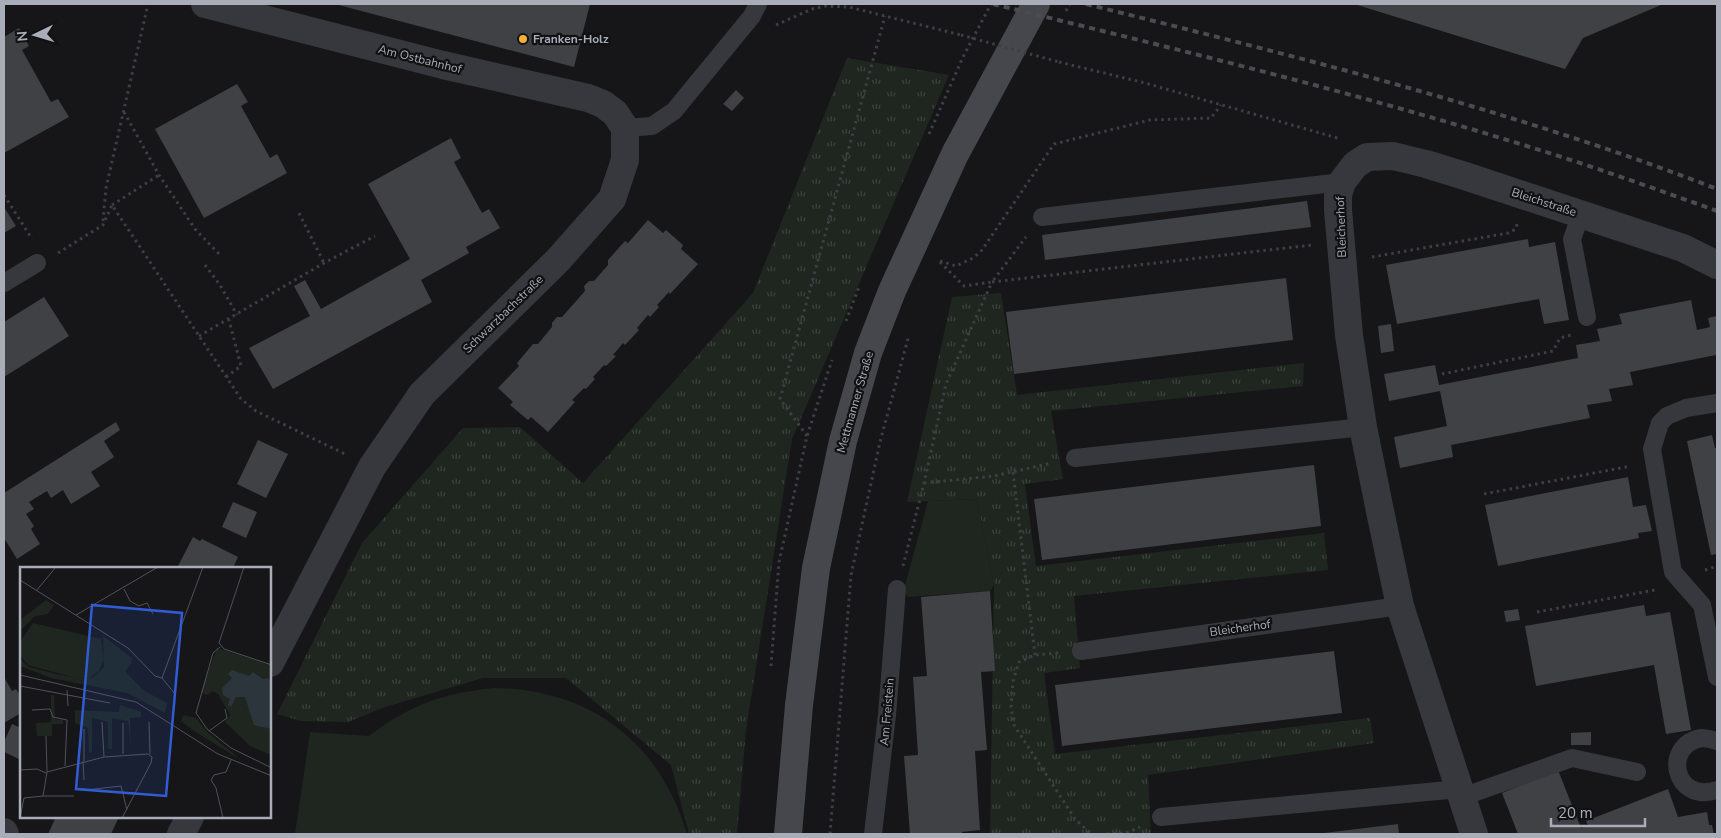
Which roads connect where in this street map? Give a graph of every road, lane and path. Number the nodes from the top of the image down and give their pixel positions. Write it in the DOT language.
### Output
graph roads {
  1 [pos="148,4"];
  2 [pos="205,4"];
  3 [pos="991,4"];
  4 [pos="1036,4"];
  5 [pos="1070,4"];
  6 [pos="755,10"];
  7 [pos="1066,12"];
  8 [pos="884,16"];
  9 [pos="1043,52"];
  10 [pos="963,57"];
  11 [pos="1038,60"];
  12 [pos="1221,105"];
  13 [pos="124,111"];
  14 [pos="625,128"];
  15 [pos="1368,157"];
  16 [pos="160,174"];
  17 [pos="1342,182"];
  18 [pos="4,195"];
  19 [pos="1526,196"];
  20 [pos="112,205"];
  21 [pos="298,213"];
  22 [pos="1581,214"];
  23 [pos="1042,217"];
  24 [pos="102,224"];
  25 [pos="376,236"];
  26 [pos="1340,242"];
  27 [pos="944,252"];
  28 [pos="221,256"];
  29 [pos="1378,256"];
  30 [pos="940,261"];
  31 [pos="42,262"];
  32 [pos="324,263"];
  33 [pos="1717,264"];
  34 [pos="205,265"];
  35 [pos="936,270"];
  36 [pos="992,282"];
  37 [pos="4,283"];
  38 [pos="237,315"];
  39 [pos="1587,317"];
  40 [pos="229,320"];
  41 [pos="910,333"];
  42 [pos="199,336"];
  43 [pos="1442,374"];
  44 [pos="226,377"];
  45 [pos="1717,404"];
  46 [pos="1363,428"];
  47 [pos="807,436"];
  48 [pos="1075,458"];
  49 [pos="1655,462"];
  50 [pos="372,467"];
  51 [pos="1014,472"];
  52 [pos="924,483"];
  53 [pos="1484,494"];
  54 [pos="1683,584"];
  55 [pos="897,589"];
  56 [pos="1400,606"];
  57 [pos="1537,612"];
  58 [pos="1080,651"];
  59 [pos="1035,655"];
  60 [pos="271,661"];
  61 [pos="1717,677"];
  62 [pos="1717,741"];
  63 [pos="1637,772"];
  64 [pos="1717,790"];
  65 [pos="1461,793"];
  66 [pos="1160,817"];
  67 [pos="189,818"];
  68 [pos="180,834"];
  69 [pos="788,834"];
  70 [pos="830,834"];
  71 [pos="873,834"];
  72 [pos="1091,834"];
  73 [pos="1107,834"];
  74 [pos="1474,834"];
  1 -- 13 [label="path"];
  2 -- 14 [label="street, Am Ostbahnhof"];
  3 -- 10 [label="path"];
  4 -- 69 [label="main road, Mettmanner Straße"];
  5 -- 7 [label="path"];
  6 -- 8 [label="path"];
  6 -- 14 [label="lane"];
  8 -- 12 [label="path, bridge"];
  8 -- 47 [label="path"];
  9 -- 11 [label="path"];
  12 -- 15 [label="path"];
  12 -- 30 [label="path"];
  13 -- 16 [label="path"];
  13 -- 24 [label="path"];
  14 -- 50 [label="street, Schwarzbachstraße"];
  15 -- 17 [label="street, Bleicherhof"];
  15 -- 19 [label="street, Bleichstraße"];
  16 -- 20 [label="path"];
  16 -- 28 [label="path"];
  17 -- 23 [label="lane"];
  17 -- 26 [label="street, Bleicherhof"];
  18 -- 31 [label="path"];
  19 -- 22 [label="street, Bleichstraße"];
  19 -- 29 [label="path"];
  20 -- 24 [label="path"];
  20 -- 42 [label="path"];
  21 -- 32 [label="path"];
  22 -- 33 [label="street, Bleichstraße"];
  22 -- 39 [label="lane"];
  23 -- 36 [label="path"];
  24 -- 31 [label="path"];
  25 -- 32 [label="path"];
  26 -- 36 [label="path"];
  26 -- 46 [label="street, Bleicherhof"];
  27 -- 30 [label="path"];
  30 -- 35 [label="path"];
  30 -- 36 [label="path"];
  31 -- 37 [label="lane"];
  32 -- 38 [label="path"];
  34 -- 38 [label="path"];
  36 -- 52 [label="path"];
  38 -- 40 [label="path"];
  39 -- 43 [label="path"];
  40 -- 42 [label="path"];
  40 -- 44 [label="path"];
  41 -- 70 [label="path"];
  42 -- 44 [label="path"];
  44 -- 50 [label="path"];
  45 -- 49 [label="lane"];
  46 -- 48 [label="lane"];
  46 -- 56 [label="street, Bleicherhof"];
  48 -- 51 [label="path"];
  49 -- 53 [label="path"];
  49 -- 54 [label="lane"];
  50 -- 60 [label="street, Schwarzbachstraße"];
  51 -- 52 [label="path"];
  51 -- 59 [label="path"];
  52 -- 55 [label="path"];
  54 -- 57 [label="path"];
  54 -- 61 [label="lane"];
  55 -- 71 [label="lane, Am Freistein"];
  56 -- 58 [label="lane, Bleicherhof"];
  56 -- 65 [label="street, Bleicherhof"];
  58 -- 59 [label="path"];
  59 -- 72 [label="path"];
  62 -- 64 [label="lane"];
  63 -- 65 [label="lane"];
  65 -- 66 [label="lane"];
  65 -- 74 [label="street, Bleicherhof"];
  66 -- 73 [label="path"];
  67 -- 68 [label="street"];
}
